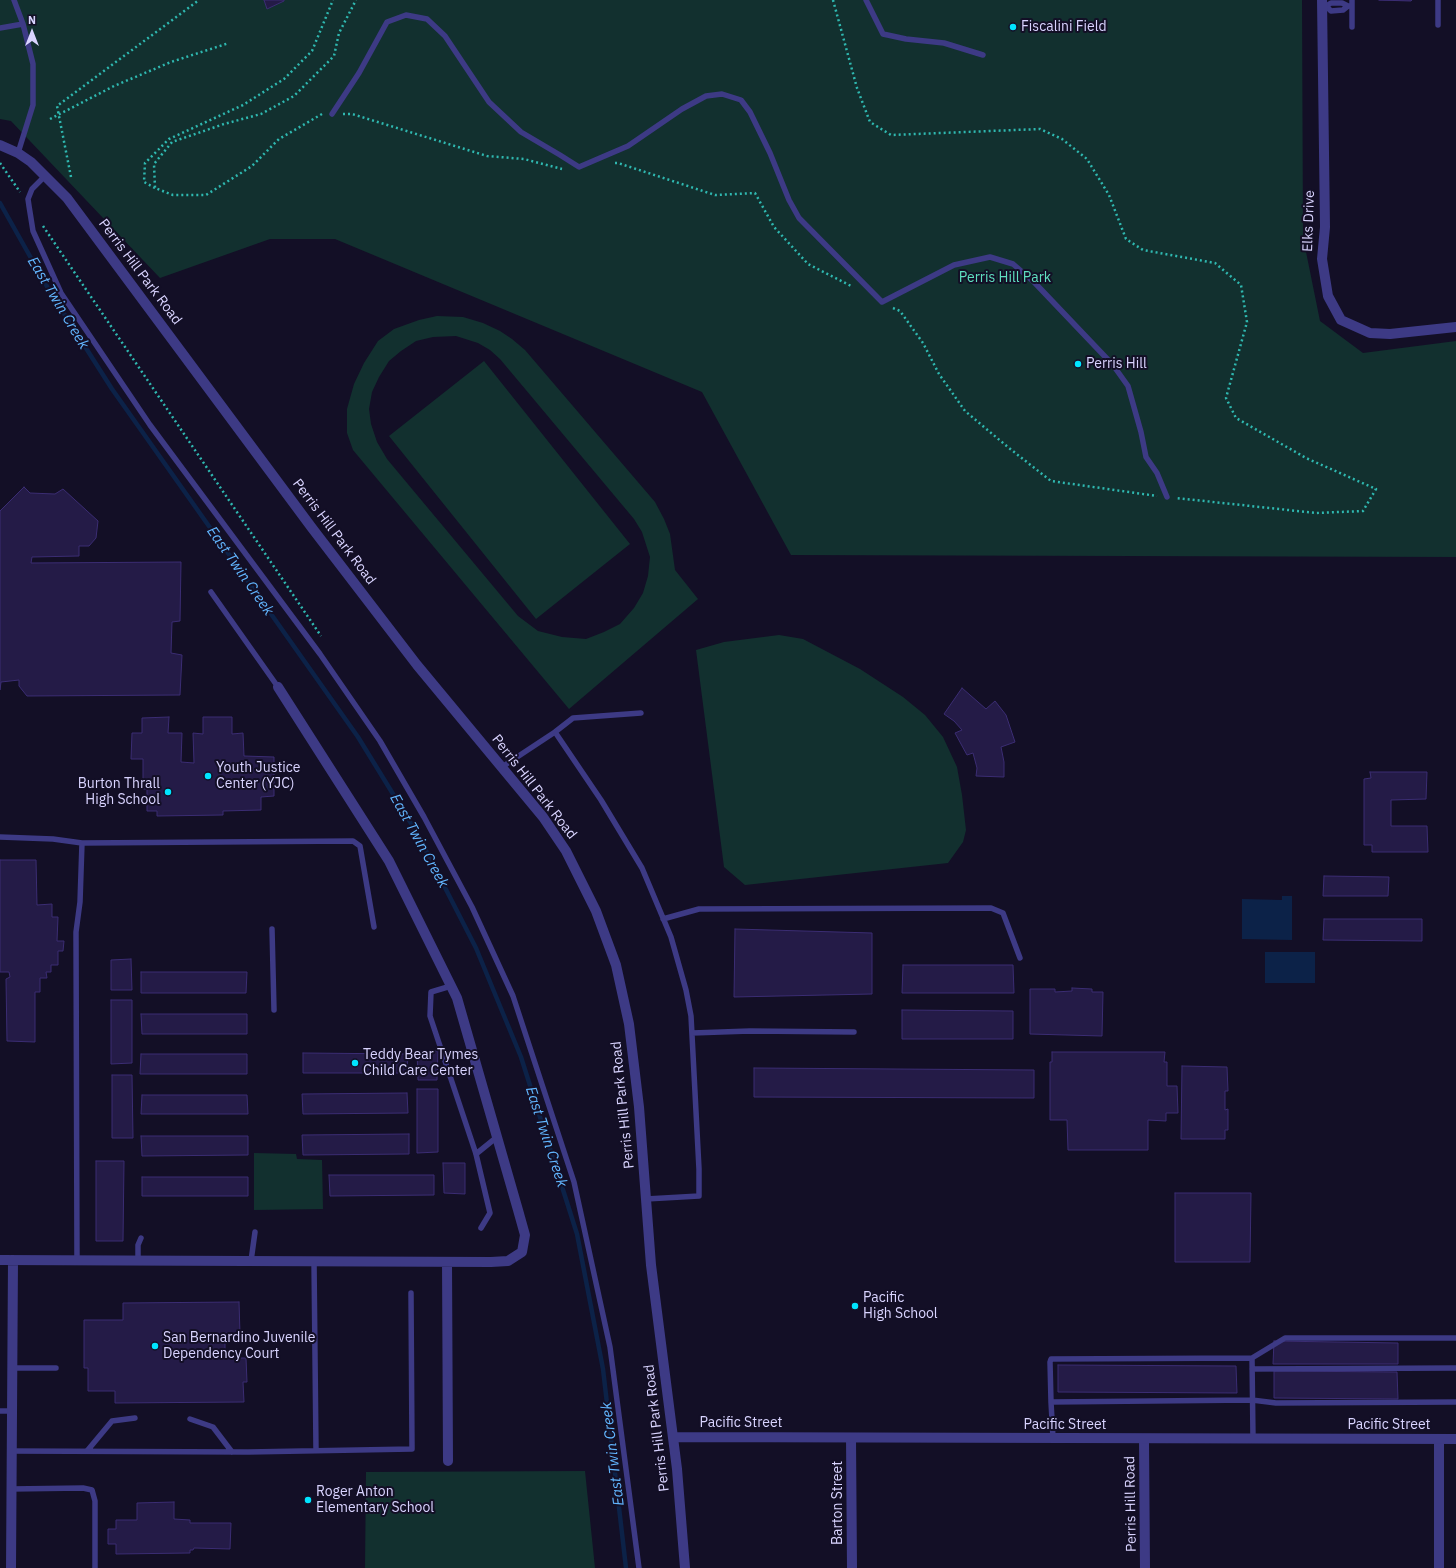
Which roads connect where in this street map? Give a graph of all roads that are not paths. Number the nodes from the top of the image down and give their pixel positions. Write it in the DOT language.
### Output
graph roads {
  1 [pos="14,0"];
  2 [pos="866,0"];
  3 [pos="1438,0"];
  4 [pos="1323,4"];
  5 [pos="1351,4"];
  6 [pos="23,24"];
  7 [pos="1438,25"];
  8 [pos="1352,27"];
  9 [pos="0,28"];
  10 [pos="982,55"];
  11 [pos="332,114"];
  12 [pos="0,145"];
  13 [pos="18,153"];
  14 [pos="45,176"];
  15 [pos="1456,327"];
  16 [pos="1167,497"];
  17 [pos="211,592"];
  18 [pos="278,687"];
  19 [pos="641,713"];
  20 [pos="555,732"];
  21 [pos="502,767"];
  22 [pos="0,837"];
  23 [pos="82,843"];
  24 [pos="664,919"];
  25 [pos="374,927"];
  26 [pos="272,929"];
  27 [pos="1020,958"];
  28 [pos="451,986"];
  29 [pos="274,1010"];
  30 [pos="854,1032"];
  31 [pos="692,1033"];
  32 [pos="497,1136"];
  33 [pos="476,1154"];
  34 [pos="646,1199"];
  35 [pos="481,1228"];
  36 [pos="255,1232"];
  37 [pos="141,1238"];
  38 [pos="0,1260"];
  39 [pos="13,1260"];
  40 [pos="77,1260"];
  41 [pos="138,1260"];
  42 [pos="251,1261"];
  43 [pos="314,1261"];
  44 [pos="447,1262"];
  45 [pos="410,1293"];
  46 [pos="1456,1338"];
  47 [pos="1252,1358"];
  48 [pos="12,1368"];
  49 [pos="56,1368"];
  50 [pos="1456,1368"];
  51 [pos="1252,1369"];
  52 [pos="1252,1400"];
  53 [pos="1051,1402"];
  54 [pos="1456,1402"];
  55 [pos="0,1411"];
  56 [pos="11,1411"];
  57 [pos="135,1418"];
  58 [pos="190,1419"];
  59 [pos="674,1437"];
  60 [pos="851,1438"];
  61 [pos="1053,1438"];
  62 [pos="1253,1438"];
  63 [pos="1144,1439"];
  64 [pos="1439,1439"];
  65 [pos="1456,1439"];
  66 [pos="316,1450"];
  67 [pos="11,1451"];
  68 [pos="87,1451"];
  69 [pos="232,1452"];
  70 [pos="448,1461"];
  71 [pos="11,1489"];
  72 [pos="11,1568"];
  73 [pos="95,1568"];
  74 [pos="639,1568"];
  75 [pos="685,1568"];
  76 [pos="852,1568"];
  77 [pos="1145,1568"];
  78 [pos="1439,1568"];
  1 -- 6 [label="lane"];
  2 -- 10 [label="lane"];
  3 -- 7 [label="lane"];
  4 -- 5 [label="lane"];
  4 -- 15 [label="street, Elks Drive"];
  5 -- 8 [label="lane"];
  6 -- 9 [label="lane"];
  6 -- 13 [label="lane"];
  11 -- 16 [label="lane"];
  12 -- 13 [label="street, Perris Hill Park Road"];
  13 -- 14 [label="street, Perris Hill Park Road"];
  14 -- 21 [label="street, Perris Hill Park Road"];
  14 -- 74 [label="lane"];
  17 -- 18 [label="lane"];
  18 -- 28 [label="street"];
  19 -- 20 [label="lane"];
  20 -- 21 [label="lane"];
  20 -- 24 [label="lane"];
  21 -- 34 [label="street, Perris Hill Park Road"];
  22 -- 23 [label="lane"];
  23 -- 25 [label="lane"];
  23 -- 40 [label="lane"];
  24 -- 27 [label="lane"];
  24 -- 31 [label="lane"];
  26 -- 29 [label="lane"];
  28 -- 32 [label="street"];
  28 -- 33 [label="lane"];
  30 -- 31 [label="lane"];
  31 -- 34 [label="lane"];
  32 -- 33 [label="lane"];
  32 -- 44 [label="street"];
  33 -- 35 [label="lane"];
  34 -- 59 [label="street, Perris Hill Park Road"];
  36 -- 42 [label="lane"];
  37 -- 41 [label="lane"];
  38 -- 39 [label="street"];
  39 -- 40 [label="street"];
  39 -- 48 [label="street"];
  40 -- 41 [label="street"];
  41 -- 42 [label="street"];
  42 -- 43 [label="street"];
  43 -- 44 [label="street"];
  43 -- 66 [label="lane"];
  44 -- 70 [label="street"];
  45 -- 66 [label="lane"];
  46 -- 47 [label="lane"];
  47 -- 51 [label="lane"];
  47 -- 53 [label="lane"];
  48 -- 49 [label="lane"];
  48 -- 56 [label="street"];
  50 -- 51 [label="lane"];
  51 -- 52 [label="lane"];
  52 -- 53 [label="lane"];
  52 -- 54 [label="lane"];
  52 -- 62 [label="lane"];
  53 -- 61 [label="lane"];
  55 -- 56 [label="lane"];
  56 -- 67 [label="street"];
  57 -- 68 [label="lane"];
  58 -- 69 [label="lane"];
  59 -- 60 [label="street, Pacific Street"];
  59 -- 75 [label="street, Perris Hill Park Road"];
  60 -- 61 [label="street, Pacific Street"];
  60 -- 76 [label="street, Barton Street"];
  61 -- 63 [label="street, Pacific Street"];
  62 -- 63 [label="street, Pacific Street"];
  62 -- 64 [label="street, Pacific Street"];
  63 -- 77 [label="street, Perris Hill Road"];
  64 -- 65 [label="street, Pacific Street"];
  64 -- 78 [label="street"];
  66 -- 69 [label="lane"];
  67 -- 68 [label="lane"];
  67 -- 71 [label="street"];
  68 -- 69 [label="lane"];
  71 -- 72 [label="street"];
  71 -- 73 [label="lane"];
}
